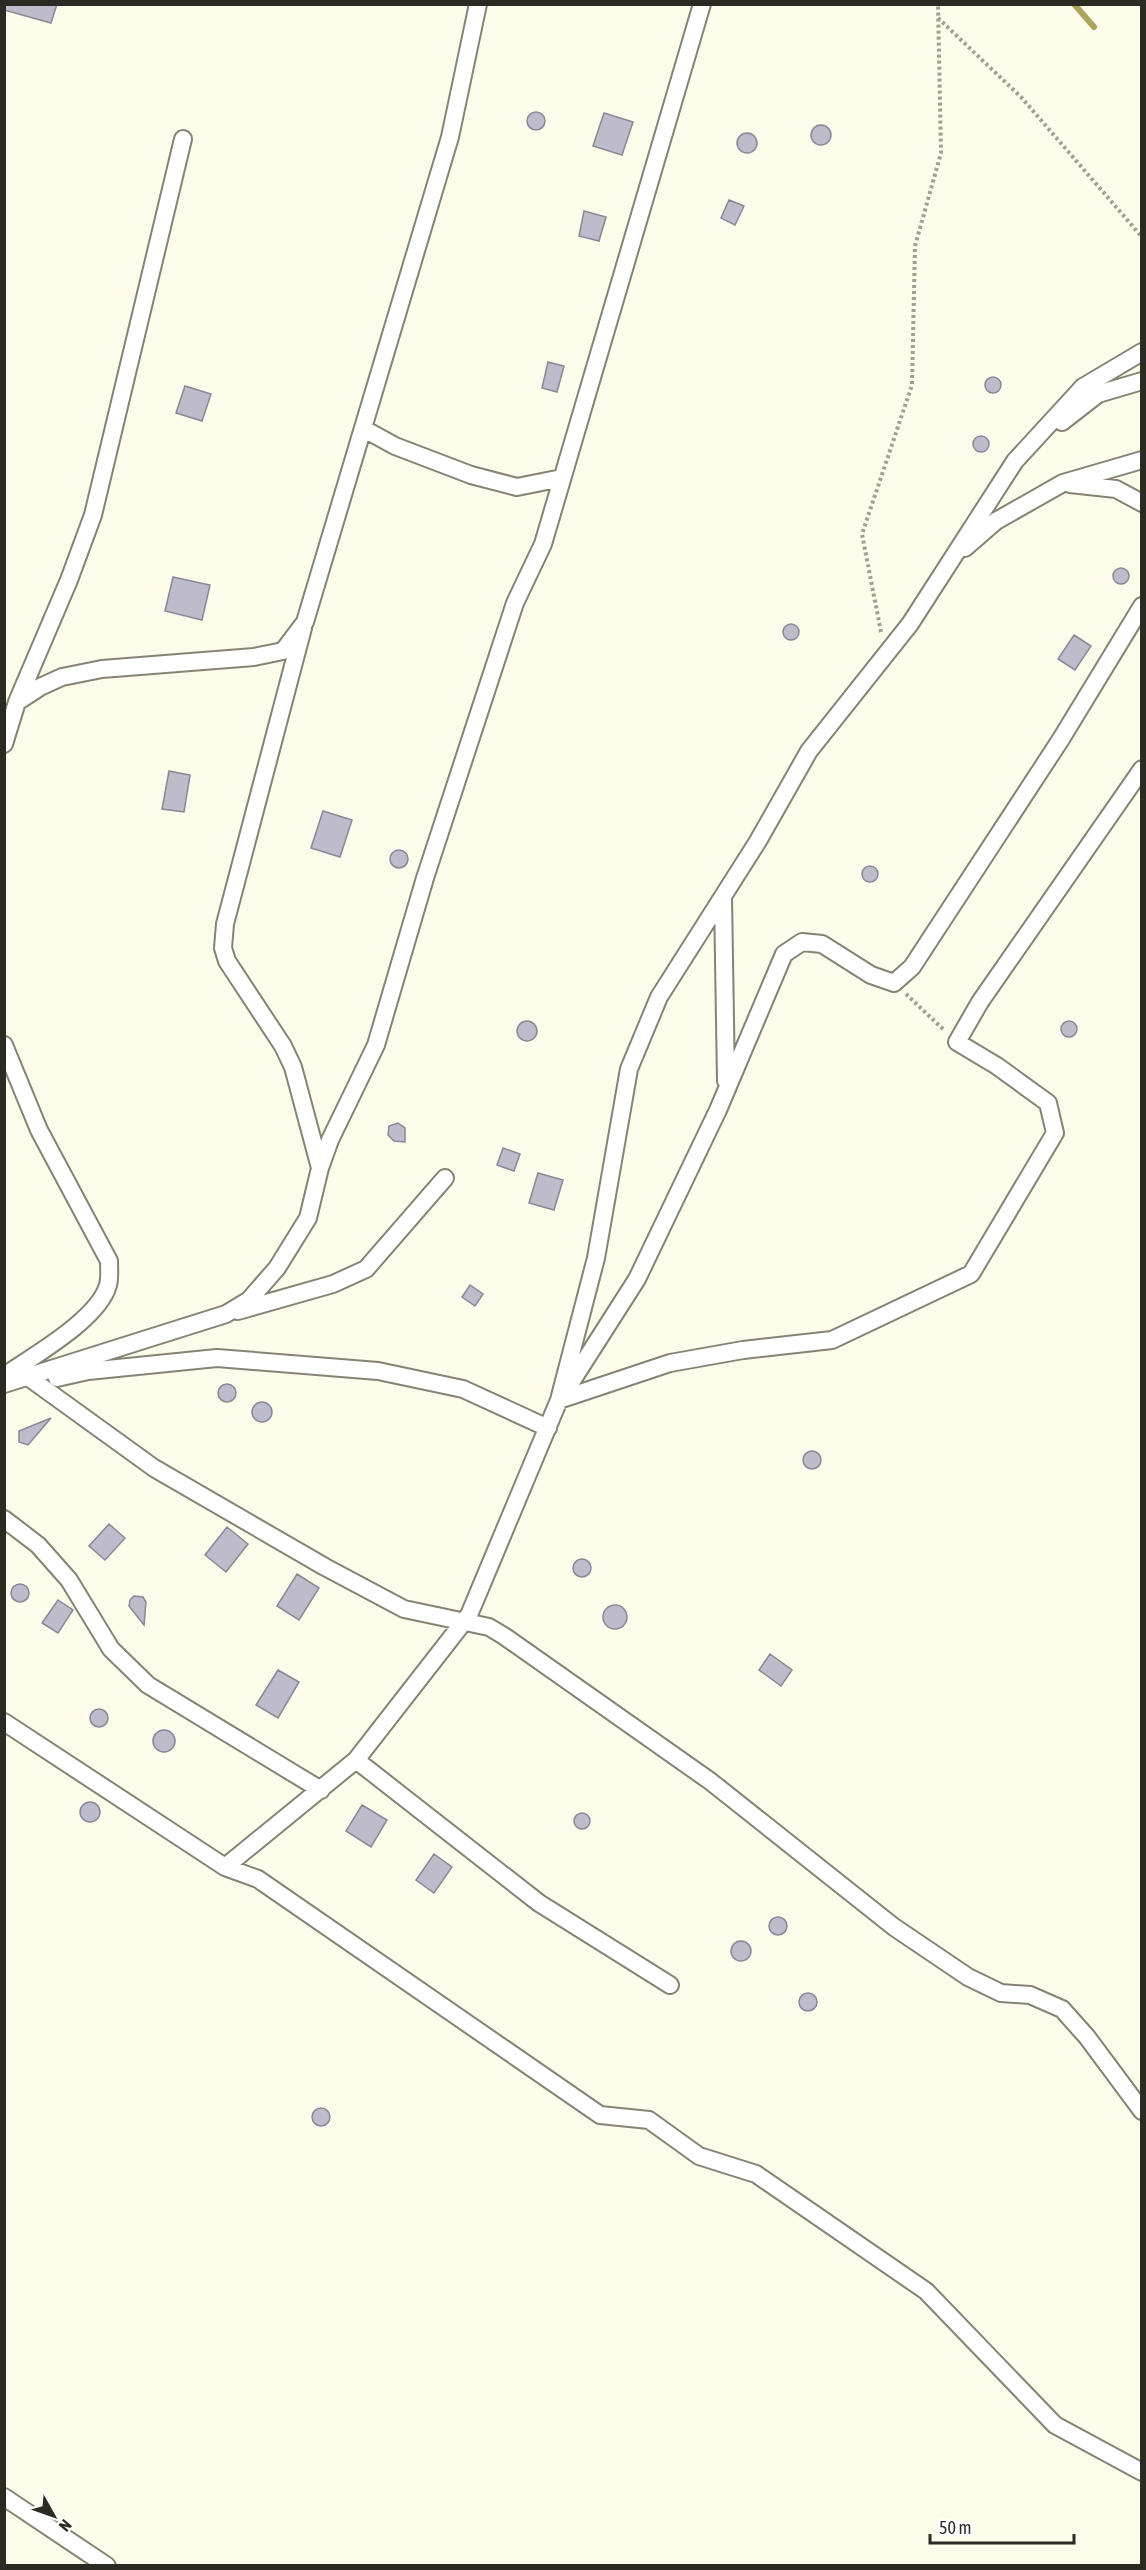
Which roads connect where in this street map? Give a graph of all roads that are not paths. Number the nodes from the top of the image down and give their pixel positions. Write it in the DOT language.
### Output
graph roads {
  1 [pos="478,4"];
  2 [pos="702,4"];
  3 [pos="183,139"];
  4 [pos="1142,352"];
  5 [pos="1142,381"];
  6 [pos="364,429"];
  7 [pos="1142,460"];
  8 [pos="1015,461"];
  9 [pos="562,478"];
  10 [pos="1064,483"];
  11 [pos="1142,503"];
  12 [pos="950,562"];
  13 [pos="1142,606"];
  14 [pos="305,622"];
  15 [pos="16,702"];
  16 [pos="4,744"];
  17 [pos="1142,769"];
  18 [pos="723,896"];
  19 [pos="4,1046"];
  20 [pos="726,1090"];
  21 [pos="320,1168"];
  22 [pos="445,1178"];
  23 [pos="226,1314"];
  24 [pos="4,1376"];
  25 [pos="32,1380"];
  26 [pos="4,1384"];
  27 [pos="559,1400"];
  28 [pos="548,1428"];
  29 [pos="4,1520"];
  30 [pos="464,1622"];
  31 [pos="4,1722"];
  32 [pos="356,1760"];
  33 [pos="321,1790"];
  34 [pos="225,1867"];
  35 [pos="670,1985"];
  36 [pos="1142,2111"];
  37 [pos="1142,2472"];
  38 [pos="4,2497"];
  39 [pos="107,2565"];
  1 -- 6 [label="street"];
  2 -- 9 [label="street"];
  3 -- 15 [label="street"];
  4 -- 8 [label="street"];
  5 -- 8 [label="street"];
  6 -- 9 [label="street"];
  6 -- 14 [label="street"];
  7 -- 10 [label="street"];
  8 -- 12 [label="street"];
  9 -- 21 [label="street"];
  10 -- 11 [label="street"];
  10 -- 12 [label="street"];
  12 -- 18 [label="street"];
  13 -- 20 [label="street"];
  14 -- 15 [label="street"];
  14 -- 21 [label="street"];
  15 -- 16 [label="street"];
  17 -- 27 [label="street"];
  18 -- 20 [label="street"];
  18 -- 27 [label="street"];
  19 -- 24 [label="street"];
  20 -- 27 [label="street"];
  21 -- 23 [label="street"];
  22 -- 23 [label="street"];
  23 -- 25 [label="street"];
  25 -- 26 [label="street"];
  25 -- 28 [label="street"];
  25 -- 30 [label="street"];
  27 -- 28 [label="street"];
  28 -- 30 [label="street"];
  29 -- 33 [label="street"];
  30 -- 32 [label="street"];
  30 -- 36 [label="street"];
  31 -- 34 [label="street"];
  32 -- 33 [label="street"];
  32 -- 35 [label="street"];
  33 -- 34 [label="street"];
  34 -- 37 [label="street"];
  38 -- 39 [label="street"];
}
